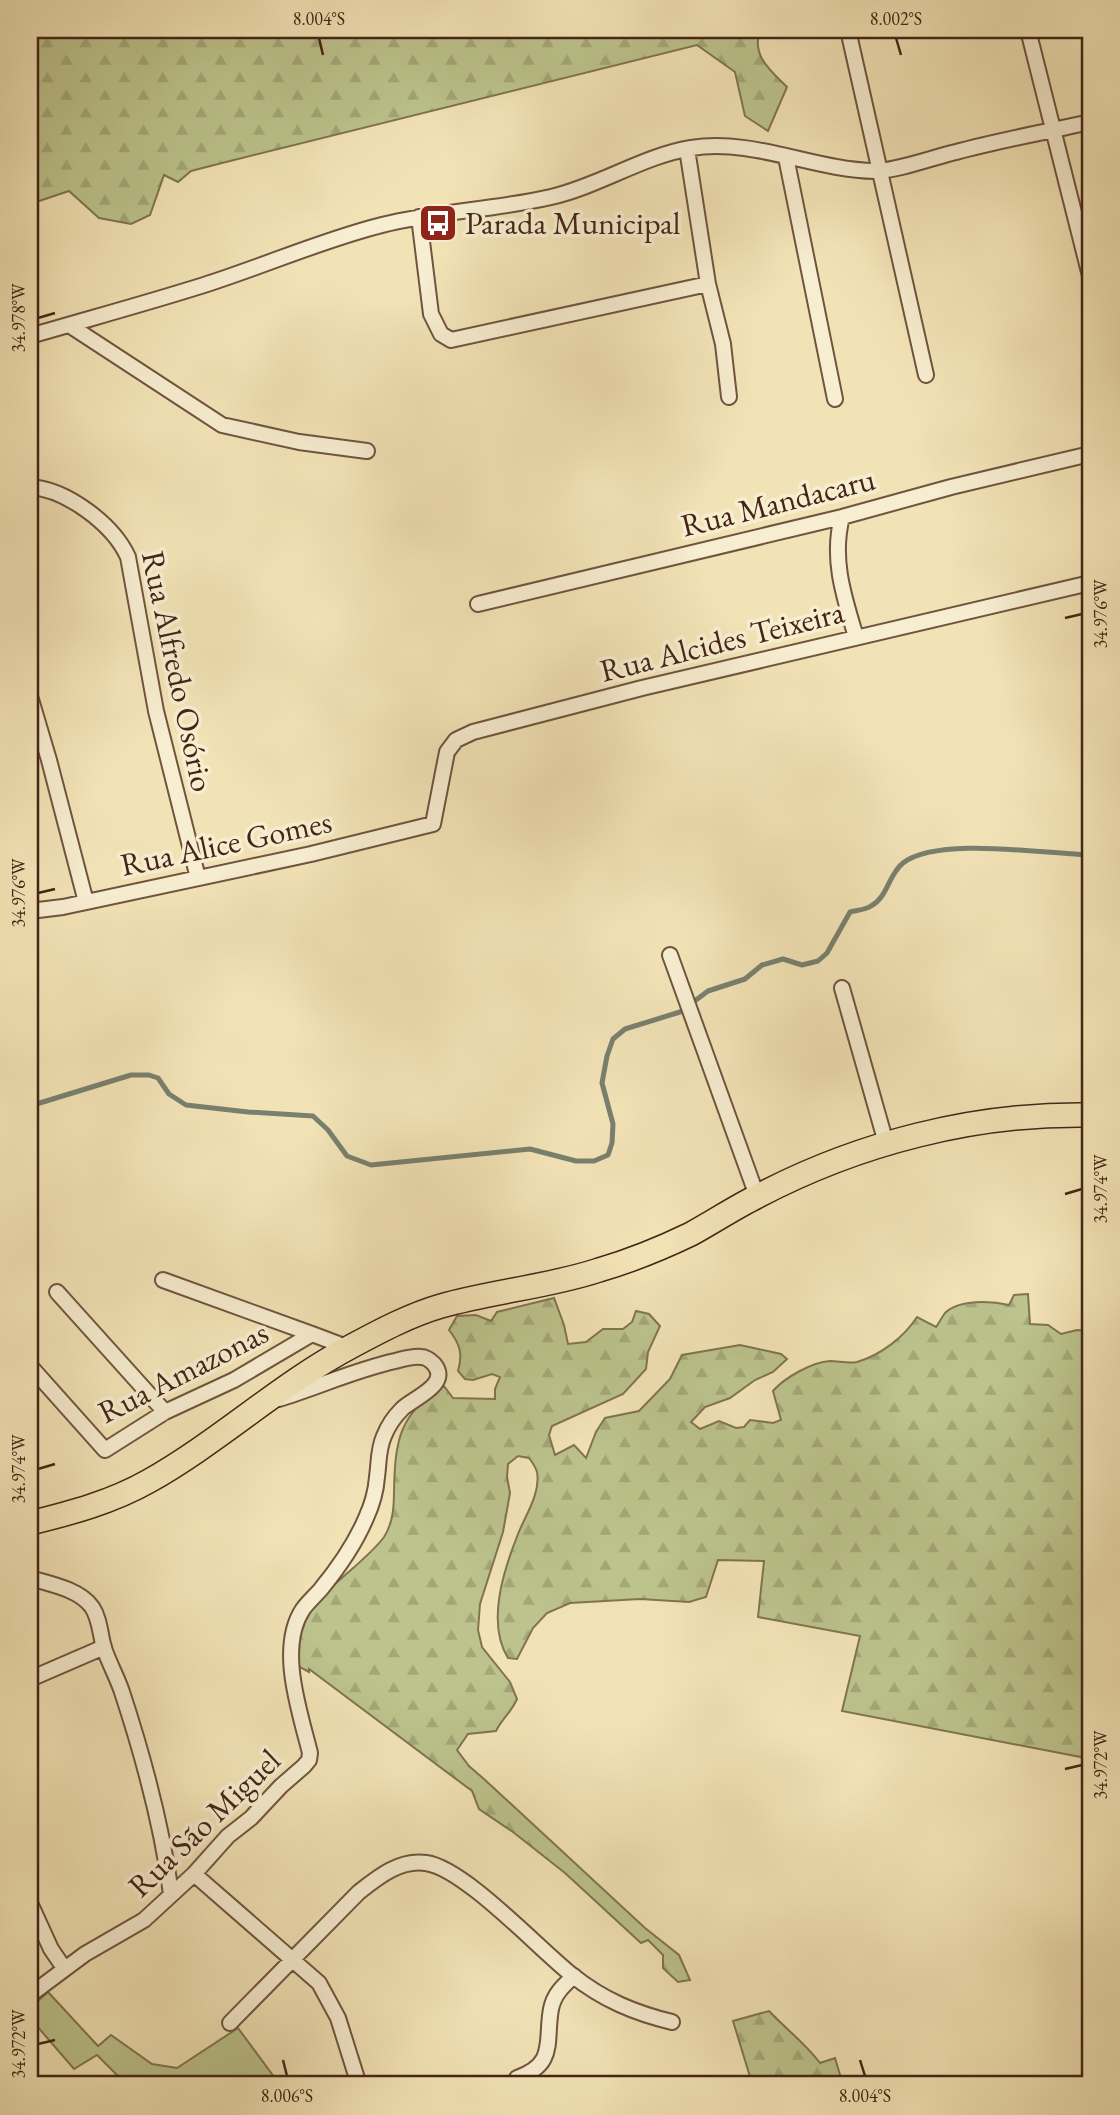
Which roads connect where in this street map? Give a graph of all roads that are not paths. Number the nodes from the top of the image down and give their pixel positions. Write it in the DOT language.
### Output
graph roads {
  1 [pos="848,30"];
  2 [pos="1028,30"];
  3 [pos="1090,122"];
  4 [pos="1055,130"];
  5 [pos="687,149"];
  6 [pos="786,156"];
  7 [pos="880,171"];
  8 [pos="419,216"];
  9 [pos="1090,276"];
  10 [pos="708,284"];
  11 [pos="69,324"];
  12 [pos="30,336"];
  13 [pos="926,375"];
  14 [pos="729,397"];
  15 [pos="835,399"];
  16 [pos="367,451"];
  17 [pos="1090,454"];
  18 [pos="30,487"];
  19 [pos="842,517"];
  20 [pos="1090,583"];
  21 [pos="478,604"];
  22 [pos="856,637"];
  23 [pos="30,696"];
  24 [pos="433,824"];
  25 [pos="198,878"];
  26 [pos="86,902"];
  27 [pos="30,911"];
  28 [pos="670,955"];
  29 [pos="842,988"];
  30 [pos="1090,1115"];
  31 [pos="886,1143"];
  32 [pos="757,1196"];
  33 [pos="163,1280"];
  34 [pos="57,1293"];
  35 [pos="312,1334"];
  36 [pos="349,1348"];
  37 [pos="30,1366"];
  38 [pos="260,1405"];
  39 [pos="165,1412"];
  40 [pos="30,1523"];
  41 [pos="30,1578"];
  42 [pos="104,1647"];
  43 [pos="30,1679"];
  44 [pos="194,1874"];
  45 [pos="171,1894"];
  46 [pos="30,1903"];
  47 [pos="292,1959"];
  48 [pos="64,1968"];
  49 [pos="573,1976"];
  50 [pos="30,1995"];
  51 [pos="672,2022"];
  52 [pos="230,2023"];
  53 [pos="516,2078"];
  54 [pos="359,2085"];
  1 -- 7 [label="street"];
  2 -- 4 [label="street"];
  3 -- 4 [label="street"];
  4 -- 7 [label="street"];
  4 -- 9 [label="street"];
  5 -- 6 [label="street"];
  5 -- 8 [label="street"];
  5 -- 10 [label="street"];
  6 -- 7 [label="street"];
  6 -- 15 [label="street"];
  7 -- 13 [label="street"];
  8 -- 10 [label="street"];
  8 -- 11 [label="street"];
  10 -- 14 [label="street"];
  11 -- 12 [label="street"];
  11 -- 16 [label="street"];
  17 -- 19 [label="street, Rua Mandacaru"];
  18 -- 25 [label="street, Rua Alfredo Osório"];
  19 -- 21 [label="street, Rua Mandacaru"];
  19 -- 22 [label="street"];
  20 -- 22 [label="street, Rua Alcides Teixeira"];
  22 -- 24 [label="street, Rua Alcides Teixeira"];
  23 -- 26 [label="street"];
  24 -- 25 [label="street, Rua Alice Gomes"];
  25 -- 26 [label="street, Rua Alice Gomes"];
  26 -- 27 [label="street, Rua Alice Gomes"];
  28 -- 32 [label="street"];
  29 -- 31 [label="street"];
  30 -- 31 [label="main road"];
  31 -- 32 [label="main road"];
  32 -- 36 [label="main road"];
  33 -- 35 [label="street"];
  34 -- 39 [label="street"];
  35 -- 36 [label="street, Rua Amazonas"];
  35 -- 39 [label="street, Rua Amazonas"];
  36 -- 38 [label="main road"];
  37 -- 39 [label="street, Rua Amazonas"];
  38 -- 40 [label="main road"];
  38 -- 44 [label="street, Rua São Miguel"];
  41 -- 42 [label="street"];
  42 -- 43 [label="street"];
  42 -- 45 [label="street"];
  44 -- 45 [label="street, Rua São Miguel"];
  44 -- 47 [label="street"];
  45 -- 48 [label="street, Rua São Miguel"];
  46 -- 48 [label="street"];
  47 -- 49 [label="street"];
  47 -- 52 [label="street"];
  47 -- 54 [label="street"];
  48 -- 50 [label="street, Rua São Miguel"];
  49 -- 51 [label="street"];
  49 -- 53 [label="street"];
}
